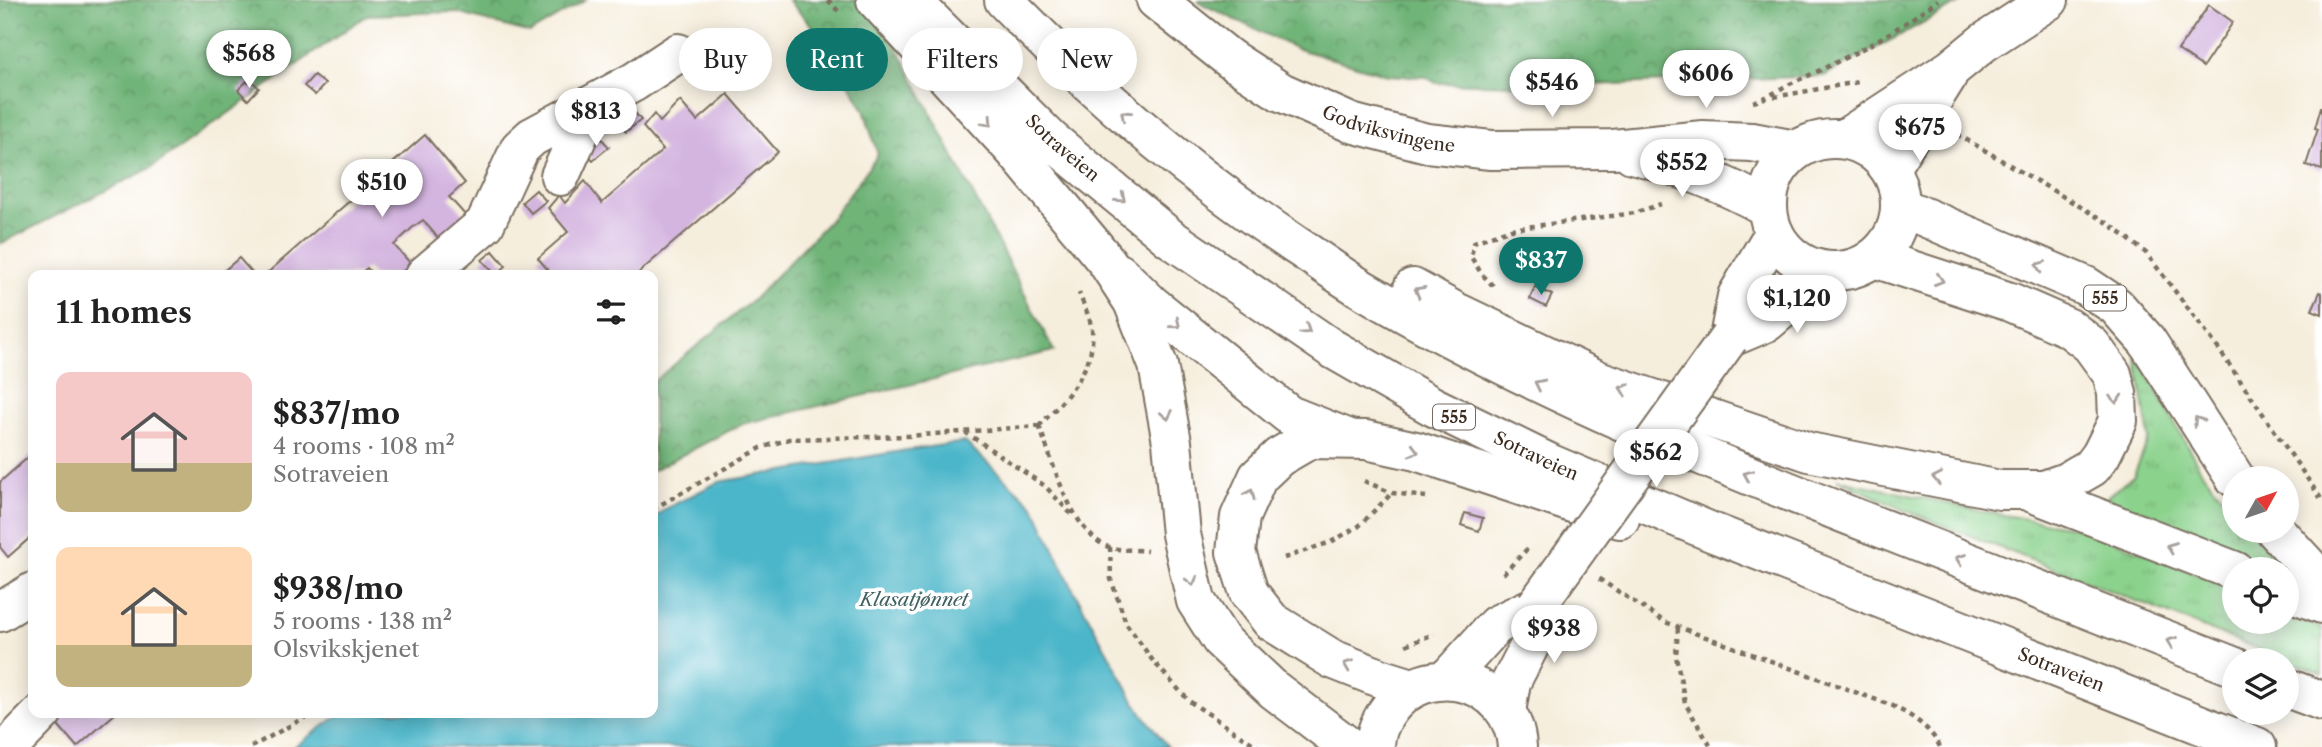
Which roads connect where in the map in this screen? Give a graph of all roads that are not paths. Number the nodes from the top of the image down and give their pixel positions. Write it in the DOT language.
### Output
graph roads {
  1 [pos="911,0"];
  2 [pos="1004,0"];
  3 [pos="1156,0"];
  4 [pos="2049,0"];
  5 [pos="859,8"];
  6 [pos="678,53"];
  7 [pos="1951,69"];
  8 [pos="592,104"];
  9 [pos="1844,139"];
  10 [pos="1613,149"];
  11 [pos="1796,150"];
  12 [pos="1889,168"];
  13 [pos="1197,174"];
  14 [pos="560,176"];
  15 [pos="1901,207"];
  16 [pos="1771,220"];
  17 [pos="1874,258"];
  18 [pos="1107,261"];
  19 [pos="431,270"];
  20 [pos="1827,271"];
  21 [pos="1728,338"];
  22 [pos="1347,439"];
  23 [pos="2227,466"];
  24 [pos="2028,491"];
  25 [pos="2287,543"];
  26 [pos="2222,566"];
  27 [pos="2322,581"];
  28 [pos="28,595"];
  29 [pos="2299,595"];
  30 [pos="2322,604"];
  31 [pos="1536,606"];
  32 [pos="0,612"];
  33 [pos="2222,662"];
  34 [pos="2090,681"];
  35 [pos="1429,684"];
  36 [pos="2299,692"];
  37 [pos="2322,701"];
  38 [pos="37,718"];
  39 [pos="1519,736"];
  40 [pos="0,737"];
  41 [pos="7,747"];
  42 [pos="1349,747"];
  43 [pos="1375,747"];
  44 [pos="2257,747"];
  1 -- 34 [label="main road, Sotraveien / 555, one-way"];
  13 -- 2 [label="main road, 555, one-way"];
  3 -- 10 [label="main road, Godviksvingene"];
  4 -- 7 [label="main road"];
  5 -- 18 [label="main road, 555, one-way"];
  6 -- 8 [label="main road"];
  7 -- 9 [label="main road"];
  7 -- 12 [label="main road"];
  8 -- 14 [label="main road"];
  8 -- 19 [label="main road"];
  9 -- 11 [label="main road"];
  9 -- 12 [label="main road"];
  10 -- 11 [label="main road, Godviksvingene"];
  10 -- 16 [label="main road, Godviksvingene"];
  11 -- 16 [label="main road"];
  12 -- 15 [label="main road"];
  24 -- 13 [label="main road, 555, one-way"];
  33 -- 13 [label="main road, 555, one-way"];
  15 -- 17 [label="main road"];
  23 -- 15 [label="main road, 555, one-way"];
  16 -- 20 [label="main road"];
  16 -- 21 [label="main road"];
  17 -- 20 [label="main road"];
  17 -- 24 [label="main road, 555, one-way"];
  18 -- 22 [label="main road, 555, one-way"];
  18 -- 42 [label="main road, 555, one-way"];
  20 -- 21 [label="main road"];
  21 -- 31 [label="main road, bridge"];
  22 -- 34 [label="main road, 555, one-way"];
  35 -- 22 [label="main road, 555, one-way"];
  26 -- 24 [label="main road, 555, one-way"];
  25 -- 27 [label="main road"];
  28 -- 32 [label="main road"];
  29 -- 30 [label="main road"];
  31 -- 35 [label="main road"];
  31 -- 39 [label="main road"];
  34 -- 44 [label="main road, Sotraveien / 555"];
  35 -- 39 [label="main road"];
  35 -- 43 [label="main road"];
  36 -- 37 [label="main road"];
  38 -- 41 [label="main road"];
  40 -- 41 [label="main road"];
}
